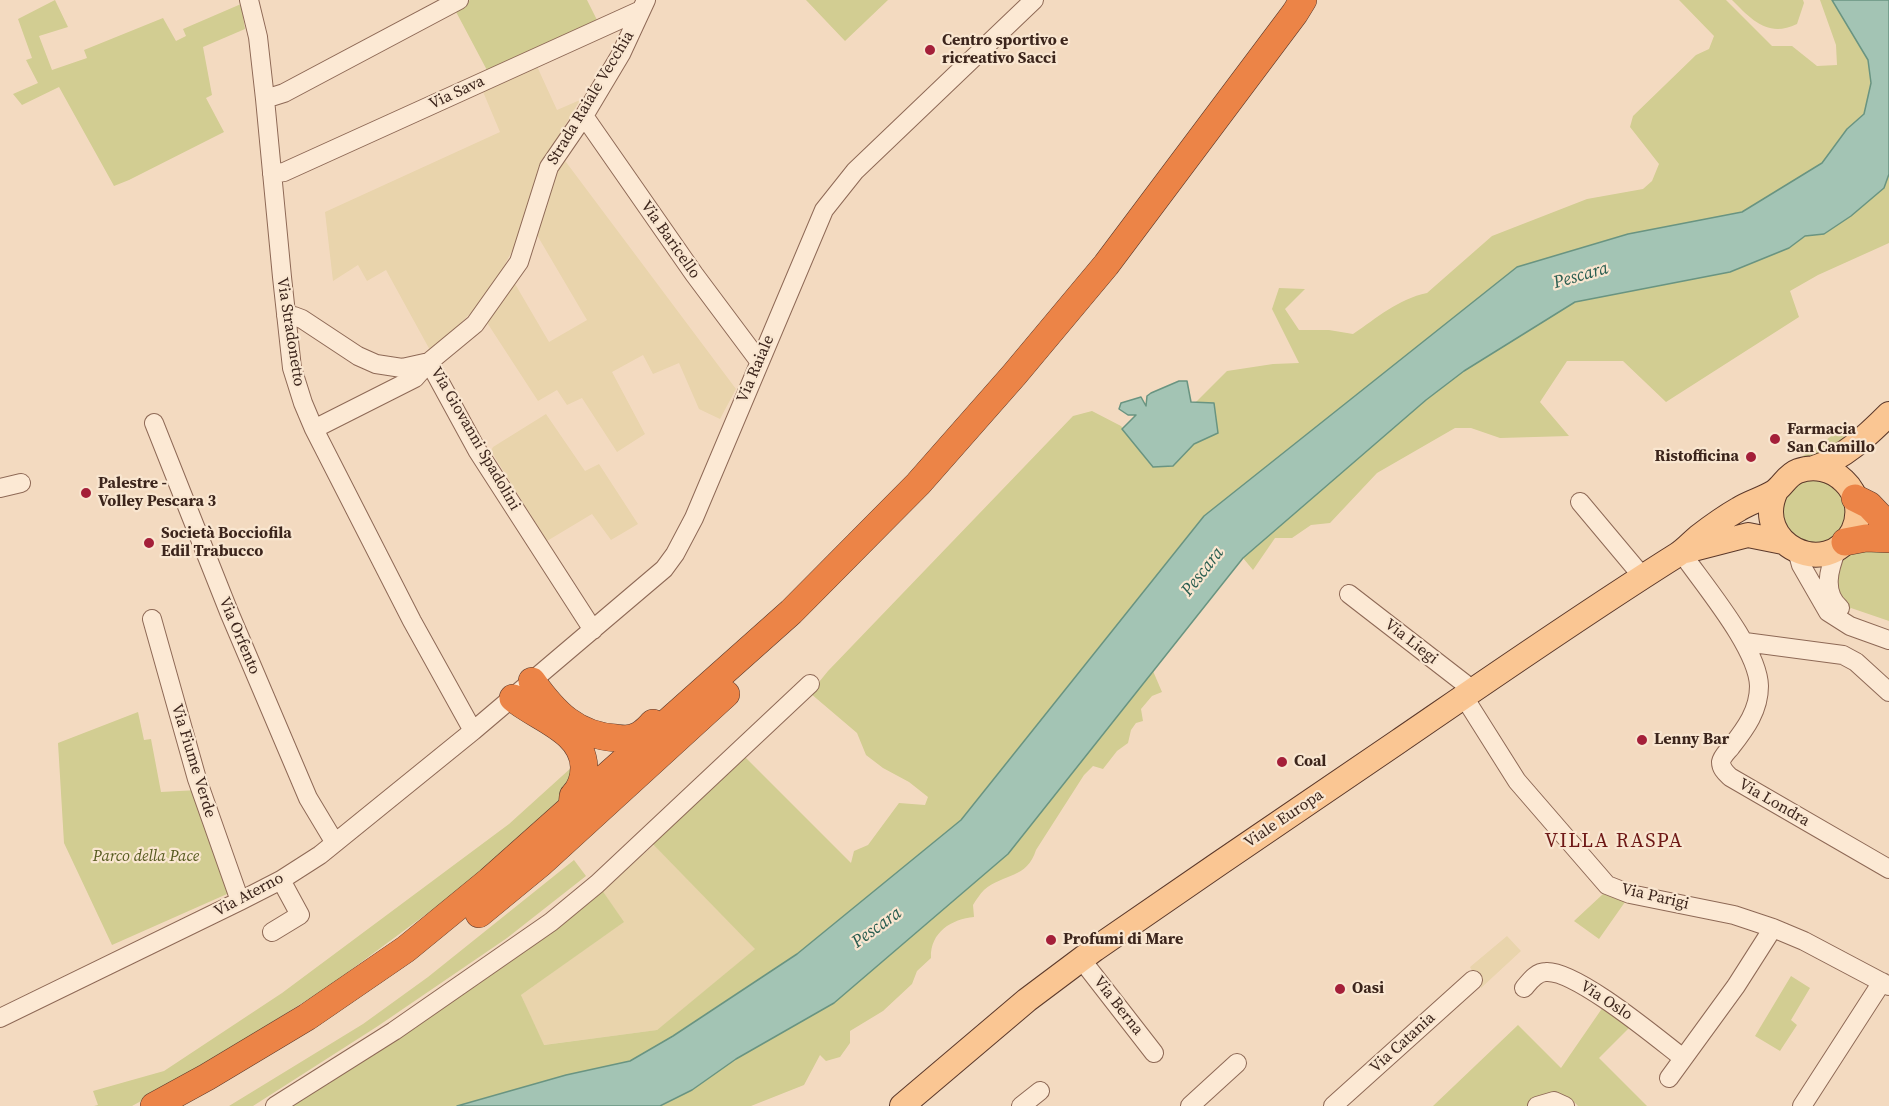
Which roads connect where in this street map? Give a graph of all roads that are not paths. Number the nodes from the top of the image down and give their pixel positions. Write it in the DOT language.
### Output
graph roads {
  1 [pos="249,0"];
  2 [pos="459,0"];
  3 [pos="1034,0"];
  4 [pos="1303,0"];
  5 [pos="1323,0"];
  6 [pos="644,5"];
  7 [pos="265,99"];
  8 [pos="584,116"];
  9 [pos="272,174"];
  10 [pos="286,316"];
  11 [pos="759,361"];
  12 [pos="429,362"];
  13 [pos="392,366"];
  14 [pos="397,388"];
  15 [pos="1889,414"];
  16 [pos="154,423"];
  17 [pos="314,429"];
  18 [pos="1871,432"];
  19 [pos="1814,468"];
  20 [pos="21,483"];
  21 [pos="0,488"];
  22 [pos="1776,491"];
  23 [pos="1854,495"];
  24 [pos="1580,502"];
  25 [pos="1889,526"];
  26 [pos="1889,539"];
  27 [pos="1841,545"];
  28 [pos="1790,547"];
  29 [pos="1681,552"];
  30 [pos="1642,576"];
  31 [pos="1349,594"];
  32 [pos="152,620"];
  33 [pos="1889,628"];
  34 [pos="593,630"];
  35 [pos="1889,640"];
  36 [pos="1745,642"];
  37 [pos="810,684"];
  38 [pos="523,689"];
  39 [pos="1889,692"];
  40 [pos="1468,693"];
  41 [pos="667,723"];
  42 [pos="473,731"];
  43 [pos="572,808"];
  44 [pos="336,843"];
  45 [pos="1889,869"];
  46 [pos="281,880"];
  47 [pos="240,901"];
  48 [pos="1773,928"];
  49 [pos="272,932"];
  50 [pos="1081,959"];
  51 [pos="1473,980"];
  52 [pos="1885,984"];
  53 [pos="1524,988"];
  54 [pos="0,1018"];
  55 [pos="1154,1053"];
  56 [pos="1683,1058"];
  57 [pos="1237,1063"];
  58 [pos="1669,1078"];
  59 [pos="1040,1090"];
  60 [pos="1560,1103"];
  61 [pos="154,1106"];
  62 [pos="187,1106"];
  63 [pos="275,1106"];
  64 [pos="902,1106"];
  65 [pos="1021,1106"];
  66 [pos="1190,1106"];
  67 [pos="1333,1106"];
  68 [pos="1537,1106"];
  69 [pos="1802,1106"];
  1 -- 7 [label="street, Via Stradonetto"];
  2 -- 7 [label="street"];
  3 -- 11 [label="street, Via Raiale"];
  4 -- 41 [label="highway"];
  5 -- 62 [label="highway"];
  6 -- 8 [label="street, Strada Raiale Vecchia"];
  6 -- 9 [label="street, Via Sava"];
  7 -- 9 [label="street, Via Stradonetto"];
  8 -- 11 [label="street, Via Baricello"];
  8 -- 12 [label="street, Strada Raiale Vecchia"];
  9 -- 10 [label="street, Via Stradonetto"];
  10 -- 13 [label="street, Strada Raiale Vecchia"];
  10 -- 17 [label="street, Via Stradonetto"];
  11 -- 34 [label="street, Via Raiale"];
  12 -- 13 [label="street, Strada Raiale Vecchia"];
  12 -- 14 [label="street, Via Giovanni Spadolini"];
  12 -- 34 [label="street, Via Giovanni Spadolini"];
  13 -- 14 [label="street"];
  14 -- 17 [label="street, Via Giovanni Spadolini"];
  15 -- 18 [label="main road"];
  16 -- 44 [label="street, Via Orfento"];
  17 -- 42 [label="street, Via Stradonetto"];
  18 -- 19 [label="main road"];
  18 -- 23 [label="main road"];
  19 -- 22 [label="main road"];
  19 -- 23 [label="main road"];
  20 -- 21 [label="street"];
  22 -- 28 [label="main road"];
  22 -- 29 [label="main road, Viale Europa"];
  23 -- 25 [label="highway"];
  23 -- 27 [label="main road"];
  24 -- 30 [label="street"];
  26 -- 27 [label="highway"];
  27 -- 28 [label="main road"];
  27 -- 33 [label="street"];
  28 -- 29 [label="main road, Viale Europa"];
  28 -- 35 [label="street"];
  29 -- 30 [label="main road, Viale Europa"];
  29 -- 36 [label="street, Via Londra"];
  30 -- 40 [label="main road, Viale Europa"];
  31 -- 40 [label="street, Via Liegi"];
  32 -- 47 [label="street, Via Fiume Verde"];
  34 -- 38 [label="street, Via Raiale"];
  36 -- 39 [label="street"];
  36 -- 45 [label="street, Via Londra"];
  37 -- 63 [label="street"];
  38 -- 41 [label="highway"];
  38 -- 42 [label="street, Via Raiale"];
  38 -- 43 [label="highway"];
  40 -- 48 [label="street, Via Parigi"];
  40 -- 50 [label="main road, Viale Europa"];
  41 -- 43 [label="highway"];
  42 -- 44 [label="street, Via Aterno"];
  43 -- 61 [label="highway"];
  44 -- 46 [label="street, Via Aterno"];
  46 -- 47 [label="street, Via Aterno"];
  46 -- 49 [label="street"];
  47 -- 54 [label="street, Via Aterno"];
  48 -- 52 [label="street, Via Parigi"];
  48 -- 56 [label="street"];
  50 -- 55 [label="street, Via Berna"];
  50 -- 64 [label="main road, Viale Europa"];
  51 -- 67 [label="street, Via Catania"];
  52 -- 69 [label="street"];
  53 -- 56 [label="street, Via Oslo"];
  56 -- 58 [label="street"];
  57 -- 66 [label="street"];
  59 -- 65 [label="street"];
  60 -- 68 [label="street"];
}
